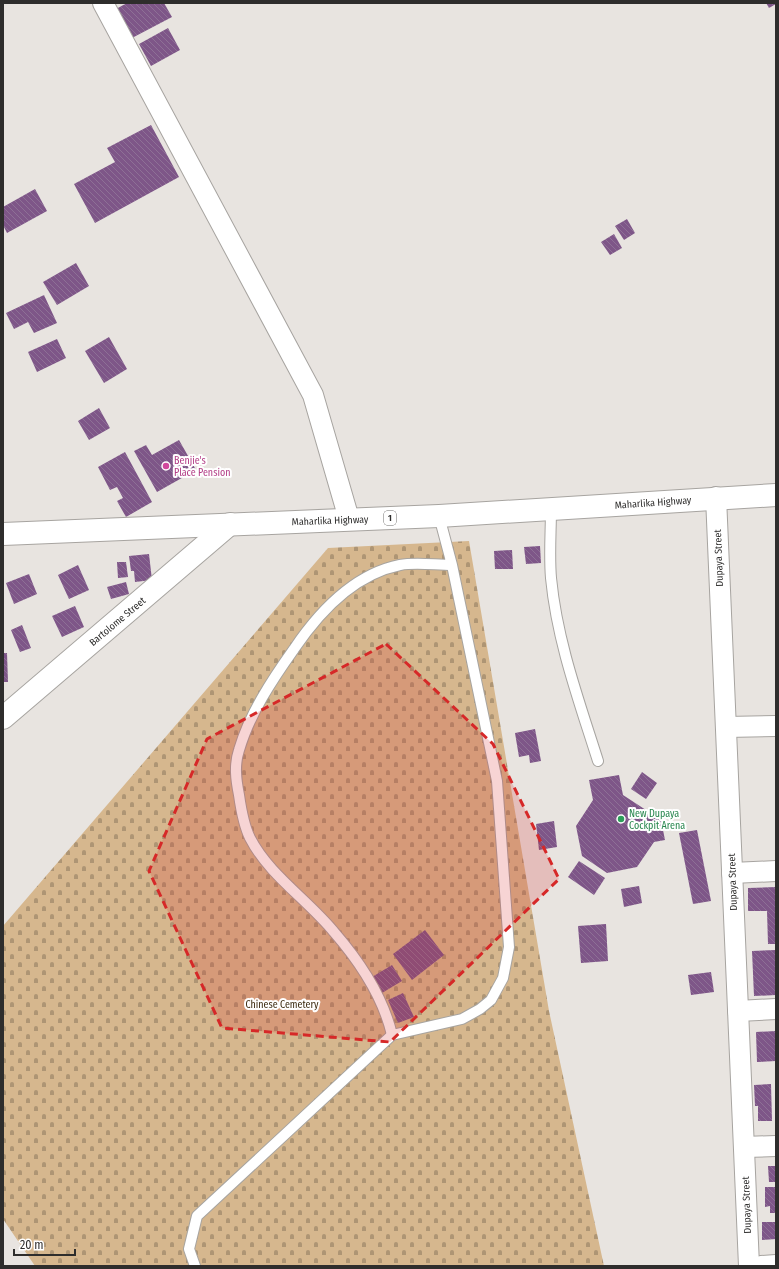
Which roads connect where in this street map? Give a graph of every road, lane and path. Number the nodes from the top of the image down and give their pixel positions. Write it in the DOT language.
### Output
graph roads {
  1 [pos="103,3"];
  2 [pos="776,495"];
  3 [pos="716,498"];
  4 [pos="551,508"];
  5 [pos="439,516"];
  6 [pos="349,519"];
  7 [pos="230,524"];
  8 [pos="3,534"];
  9 [pos="452,564"];
  10 [pos="3,718"];
  11 [pos="776,726"];
  12 [pos="726,727"];
  13 [pos="598,761"];
  14 [pos="776,871"];
  15 [pos="732,873"];
  16 [pos="776,1009"];
  17 [pos="738,1011"];
  18 [pos="392,1035"];
  19 [pos="776,1146"];
  20 [pos="744,1148"];
  21 [pos="776,1265"];
  22 [pos="194,1266"];
  23 [pos="749,1266"];
  24 [pos="761,1266"];
  1 -- 6 [label="street"];
  2 -- 3 [label="main road, Maharlika Highway / 1"];
  3 -- 4 [label="main road, Maharlika Highway / 1"];
  3 -- 12 [label="street, Dupaya Street"];
  4 -- 5 [label="main road, Maharlika Highway / 1"];
  4 -- 13 [label="lane"];
  5 -- 6 [label="main road, Maharlika Highway / 1"];
  5 -- 9 [label="lane"];
  6 -- 7 [label="main road, Maharlika Highway / 1"];
  7 -- 8 [label="main road, Maharlika Highway / 1"];
  7 -- 10 [label="main road, Bartolome Street"];
  9 -- 18 [label="lane"];
  9 -- 18 [label="lane"];
  11 -- 12 [label="street"];
  12 -- 15 [label="street, Dupaya Street"];
  14 -- 15 [label="street"];
  15 -- 17 [label="street, Dupaya Street"];
  16 -- 17 [label="street"];
  17 -- 20 [label="street, Dupaya Street"];
  18 -- 22 [label="lane"];
  19 -- 20 [label="street"];
  20 -- 23 [label="street, Dupaya Street"];
  21 -- 24 [label="street"];
}
